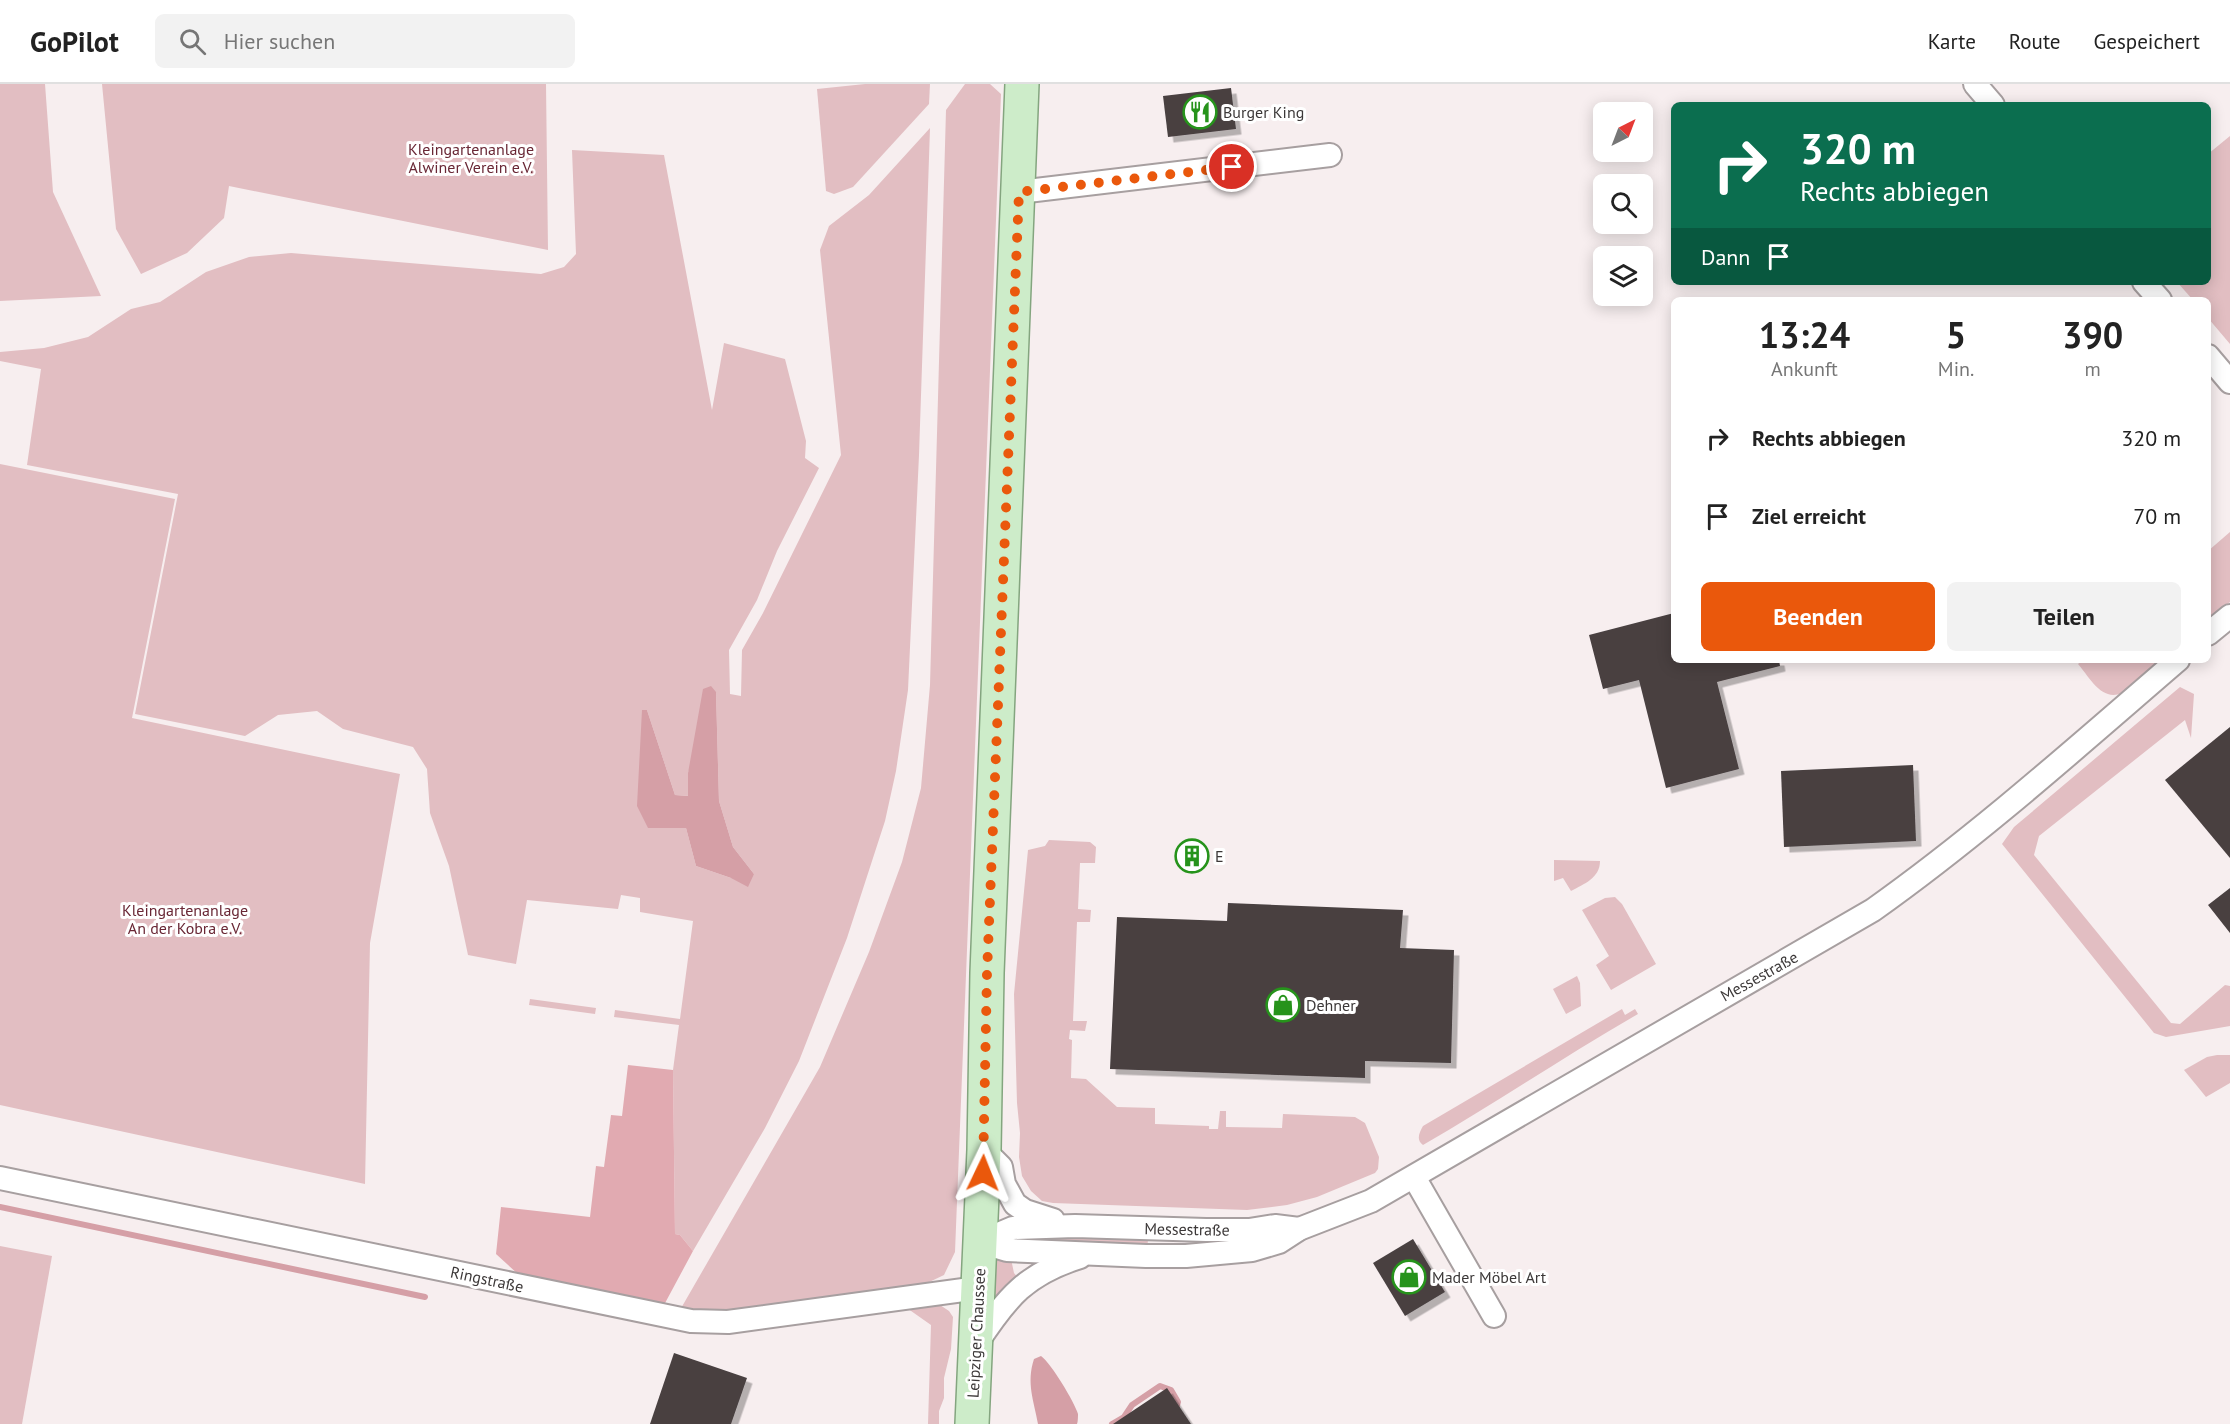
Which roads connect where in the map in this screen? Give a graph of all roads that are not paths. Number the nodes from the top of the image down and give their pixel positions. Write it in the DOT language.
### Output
graph roads {
  1 [pos="1022,84"];
  2 [pos="1975,84"];
  3 [pos="1990,102"];
  4 [pos="1330,155"];
  5 [pos="1019,192"];
  6 [pos="2147,285"];
  7 [pos="2157,297"];
  8 [pos="2211,360"];
  9 [pos="2230,382"];
  10 [pos="2230,616"];
  11 [pos="2211,632"];
  12 [pos="2174,663"];
  13 [pos="984,1150"];
  14 [pos="1414,1177"];
  15 [pos="0,1178"];
  16 [pos="1075,1226"];
  17 [pos="1299,1229"];
  18 [pos="980,1242"];
  19 [pos="1090,1254"];
  20 [pos="978,1288"];
  21 [pos="1494,1316"];
  22 [pos="976,1343"];
  23 [pos="972,1424"];
  1 -- 5 [label="main road, Leipziger Chaussee"];
  2 -- 3 [label="street"];
  4 -- 5 [label="street"];
  5 -- 13 [label="main road, Leipziger Chaussee"];
  6 -- 7 [label="street"];
  8 -- 9 [label="street"];
  10 -- 11 [label="street"];
  12 -- 14 [label="street, Messestraße"];
  13 -- 16 [label="street, Messestraße"];
  13 -- 18 [label="main road, Leipziger Chaussee"];
  14 -- 17 [label="street, Messestraße"];
  14 -- 21 [label="street"];
  15 -- 20 [label="street, Ringstraße"];
  16 -- 17 [label="street, Messestraße"];
  16 -- 18 [label="street, Messestraße"];
  17 -- 19 [label="street, Messestraße"];
  18 -- 19 [label="street, Messestraße"];
  18 -- 20 [label="main road, Leipziger Chaussee"];
  19 -- 22 [label="street, Messestraße"];
  20 -- 22 [label="main road, Leipziger Chaussee"];
  22 -- 23 [label="main road, Leipziger Chaussee"];
}
